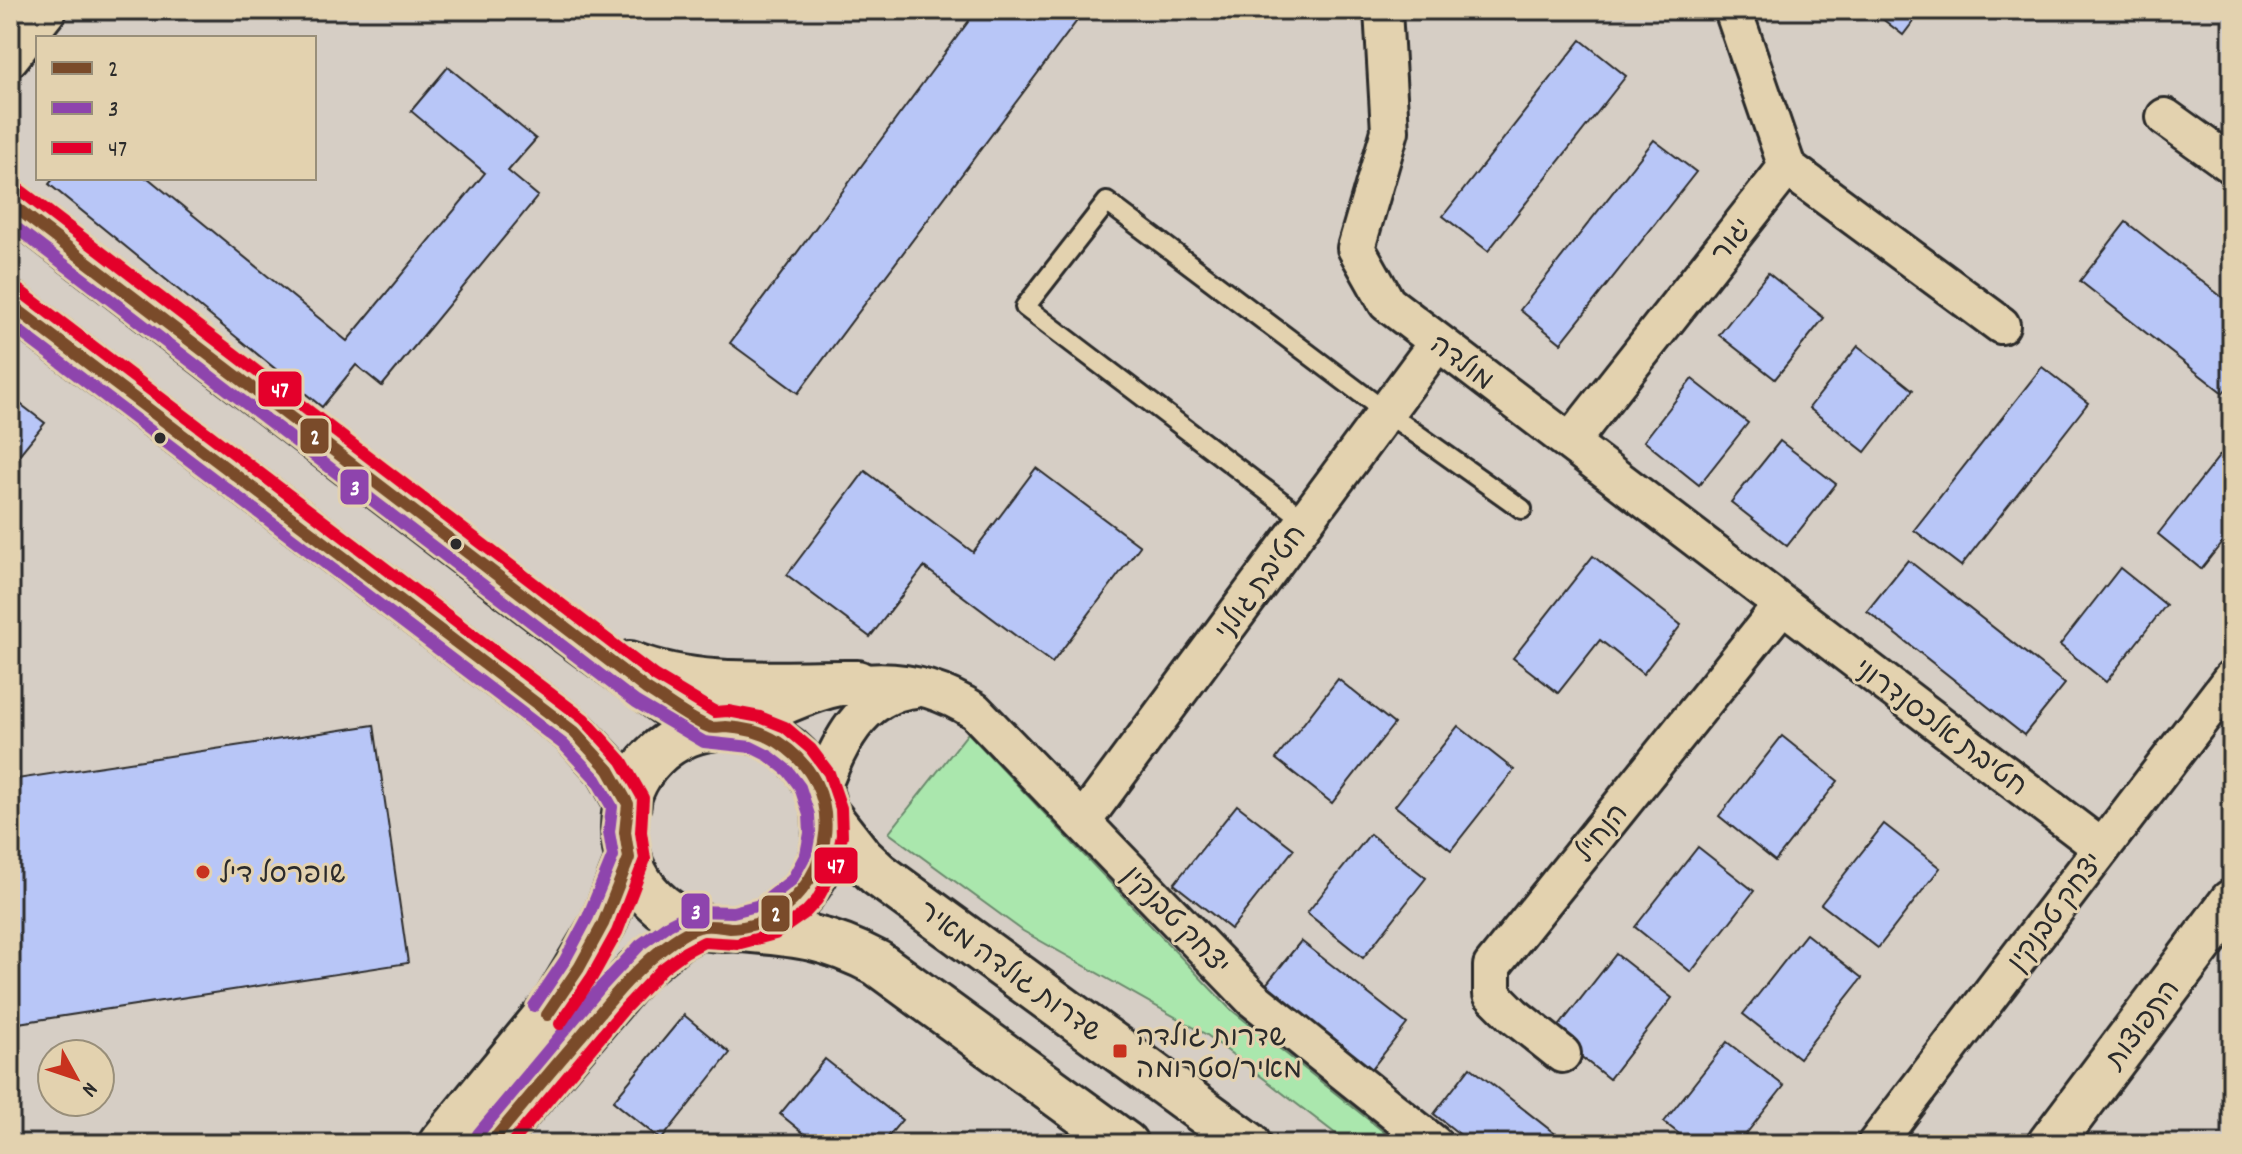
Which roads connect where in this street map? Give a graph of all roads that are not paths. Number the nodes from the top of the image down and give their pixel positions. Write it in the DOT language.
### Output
graph roads {
  1 [pos="48,10"];
  2 [pos="1383,10"];
  3 [pos="1733,10"];
  4 [pos="10,58"];
  5 [pos="2165,117"];
  6 [pos="2232,165"];
  7 [pos="1787,167"];
  8 [pos="10,203"];
  9 [pos="10,304"];
  10 [pos="2001,325"];
  11 [pos="1437,343"];
  12 [pos="1387,413"];
  13 [pos="1571,441"];
  14 [pos="1522,509"];
  15 [pos="1304,519"];
  16 [pos="1782,605"];
  17 [pos="584,643"];
  18 [pos="2232,678"];
  19 [pos="857,683"];
  20 [pos="928,688"];
  21 [pos="725,728"];
  22 [pos="823,802"];
  23 [pos="628,804"];
  24 [pos="1083,821"];
  25 [pos="2102,848"];
  26 [pos="629,858"];
  27 [pos="2232,902"];
  28 [pos="718,927"];
  29 [pos="1562,1054"];
  30 [pos="441,1144"];
  31 [pos="490,1144"];
  32 [pos="1125,1144"];
  33 [pos="1248,1144"];
  34 [pos="1434,1144"];
  35 [pos="1876,1144"];
  36 [pos="2050,1144"];
  1 -- 4 [label="street"];
  2 -- 11 [label="street, מולדה"];
  3 -- 7 [label="street"];
  5 -- 6 [label="street"];
  7 -- 10 [label="street"];
  7 -- 13 [label="street, יגור"];
  8 -- 17 [label="main road"];
  9 -- 23 [label="main road"];
  11 -- 12 [label="street, חטיבת גולני"];
  11 -- 13 [label="street, מולדה"];
  12 -- 14 [label="lane"];
  12 -- 15 [label="street, חטיבת גולני"];
  12 -- 15 [label="lane"];
  13 -- 16 [label="street, מולדה"];
  15 -- 24 [label="street, חטיבת גולני"];
  16 -- 25 [label="street, חטיבת אלכסנדרוני"];
  16 -- 29 [label="street, הנח\"ל"];
  17 -- 19 [label="main road"];
  17 -- 21 [label="main road"];
  18 -- 25 [label="street, יצחק טבנקין"];
  19 -- 20 [label="street, יצחק טבנקין"];
  19 -- 21 [label="street, יצחק טבנקין"];
  20 -- 22 [label="street"];
  20 -- 24 [label="street, יצחק טבנקין"];
  21 -- 22 [label="main road"];
  21 -- 23 [label="main road"];
  22 -- 28 [label="main road"];
  22 -- 33 [label="main road, שדרות גולדה מאיר"];
  23 -- 26 [label="main road"];
  24 -- 34 [label="street, יצחק טבנקין"];
  25 -- 35 [label="street, יצחק טבנקין"];
  26 -- 28 [label="main road"];
  26 -- 30 [label="main road"];
  27 -- 36 [label="main road, התפוצות"];
  28 -- 31 [label="main road"];
  28 -- 32 [label="main road"];
}
